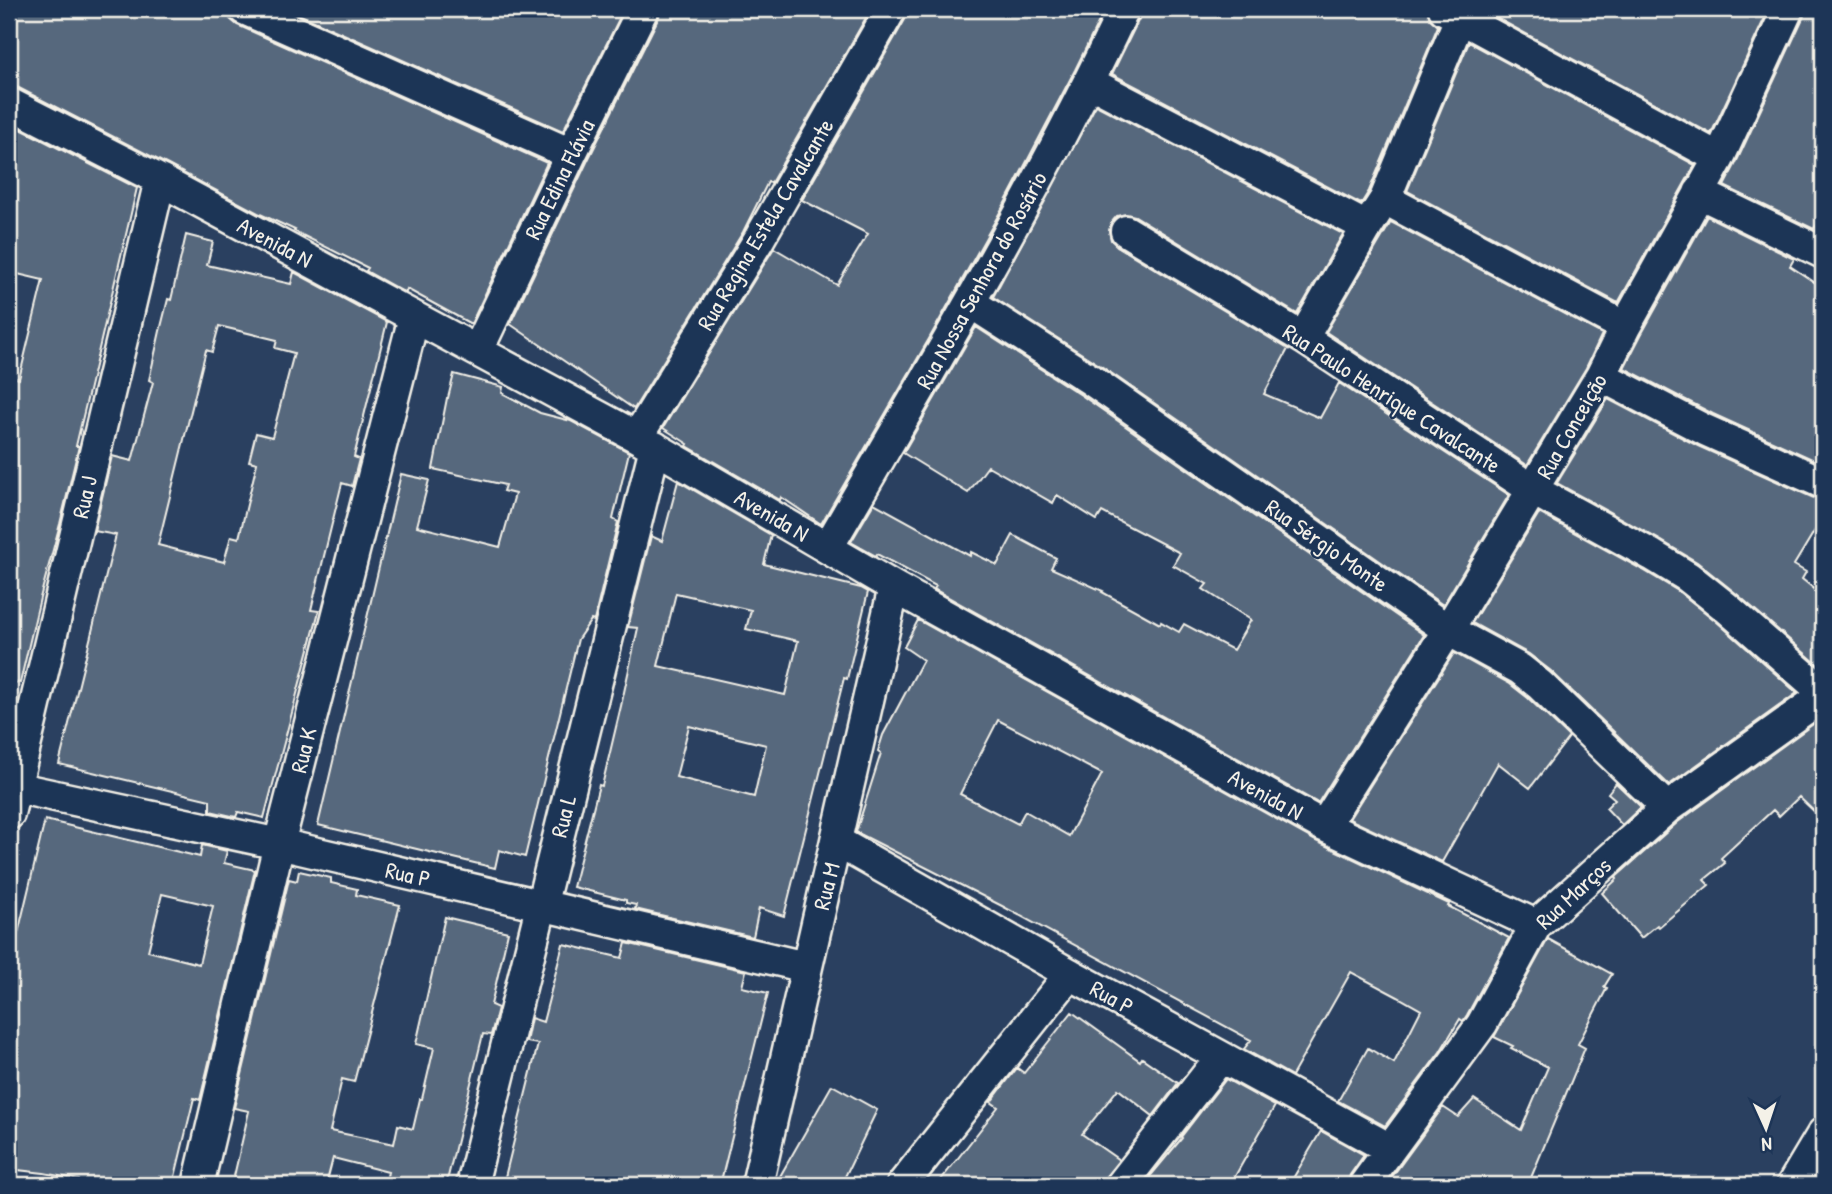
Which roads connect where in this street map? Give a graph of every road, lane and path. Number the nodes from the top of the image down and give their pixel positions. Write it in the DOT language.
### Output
graph roads {
  1 [pos="244,9"];
  2 [pos="643,9"];
  3 [pos="891,9"];
  4 [pos="1124,9"];
  5 [pos="1788,9"];
  6 [pos="1452,13"];
  7 [pos="1090,82"];
  8 [pos="9,103"];
  9 [pos="570,154"];
  10 [pos="1719,158"];
  11 [pos="160,180"];
  12 [pos="1699,193"];
  13 [pos="1385,199"];
  14 [pos="1367,227"];
  15 [pos="1126,231"];
  16 [pos="1823,253"];
  17 [pos="971,303"];
  18 [pos="414,317"];
  19 [pos="1625,327"];
  20 [pos="1303,338"];
  21 [pos="478,351"];
  22 [pos="1601,376"];
  23 [pos="646,442"];
  24 [pos="1823,483"];
  25 [pos="1533,491"];
  26 [pos="828,547"];
  27 [pos="894,587"];
  28 [pos="1448,630"];
  29 [pos="1823,694"];
  30 [pos="11,796"];
  31 [pos="1667,808"];
  32 [pos="1324,826"];
  33 [pos="836,841"];
  34 [pos="279,844"];
  35 [pos="541,906"];
  36 [pos="1536,925"];
  37 [pos="806,967"];
  38 [pos="1070,974"];
  39 [pos="1221,1057"];
  40 [pos="1823,1133"];
  41 [pos="1391,1149"];
  42 [pos="908,1183"];
  43 [pos="1795,1184"];
  44 [pos="198,1185"];
  45 [pos="472,1185"];
  46 [pos="757,1185"];
  47 [pos="1121,1185"];
  48 [pos="1364,1185"];
  1 -- 9 [label="street"];
  2 -- 9 [label="street, Rua Edina Flávia"];
  3 -- 23 [label="street, Rua Regina Estela Cavalcante"];
  4 -- 7 [label="street, Rua Nossa Senhora do Rosário"];
  5 -- 10 [label="street, Rua Conceição"];
  6 -- 10 [label="street"];
  6 -- 13 [label="street"];
  7 -- 14 [label="street"];
  7 -- 17 [label="street, Rua Nossa Senhora do Rosário"];
  8 -- 11 [label="street, Avenida N"];
  9 -- 21 [label="street, Rua Edina Flávia"];
  10 -- 12 [label="street, Rua Conceição"];
  11 -- 18 [label="street, Avenida N"];
  11 -- 30 [label="street, Rua J"];
  12 -- 16 [label="street"];
  12 -- 19 [label="street, Rua Conceição"];
  13 -- 14 [label="street"];
  13 -- 19 [label="street"];
  14 -- 20 [label="street"];
  15 -- 20 [label="street, Rua Paulo Henrique Cavalcante"];
  17 -- 26 [label="street, Rua Nossa Senhora do Rosário"];
  17 -- 28 [label="street, Rua Sérgio Monte"];
  18 -- 21 [label="street, Avenida N"];
  18 -- 34 [label="street, Rua K"];
  19 -- 22 [label="street, Rua Conceição"];
  20 -- 25 [label="street, Rua Paulo Henrique Cavalcante"];
  21 -- 23 [label="street, Avenida N"];
  22 -- 24 [label="street"];
  22 -- 25 [label="street, Rua Conceição"];
  23 -- 26 [label="street, Avenida N"];
  23 -- 35 [label="street, Rua L"];
  25 -- 28 [label="street, Rua Conceição"];
  25 -- 29 [label="street, Rua Paulo Henrique Cavalcante"];
  26 -- 27 [label="street, Avenida N"];
  27 -- 32 [label="street, Avenida N"];
  27 -- 33 [label="street, Rua M"];
  28 -- 31 [label="street, Rua Sérgio Monte"];
  28 -- 32 [label="street, Rua Conceição"];
  29 -- 31 [label="street, Rua Marços"];
  30 -- 34 [label="street, Rua P"];
  31 -- 36 [label="street, Rua Marços"];
  32 -- 36 [label="street, Avenida N"];
  33 -- 37 [label="street, Rua M"];
  33 -- 38 [label="street, Rua P"];
  34 -- 35 [label="street, Rua P"];
  34 -- 44 [label="street, Rua K"];
  35 -- 37 [label="street, Rua P"];
  35 -- 45 [label="street, Rua L"];
  36 -- 41 [label="street, Rua Marços"];
  37 -- 46 [label="street, Rua M"];
  38 -- 39 [label="street, Rua P"];
  38 -- 42 [label="street"];
  39 -- 41 [label="street, Rua P"];
  39 -- 47 [label="street"];
  40 -- 43 [label="street"];
  41 -- 48 [label="street, Rua Marços"];
}
